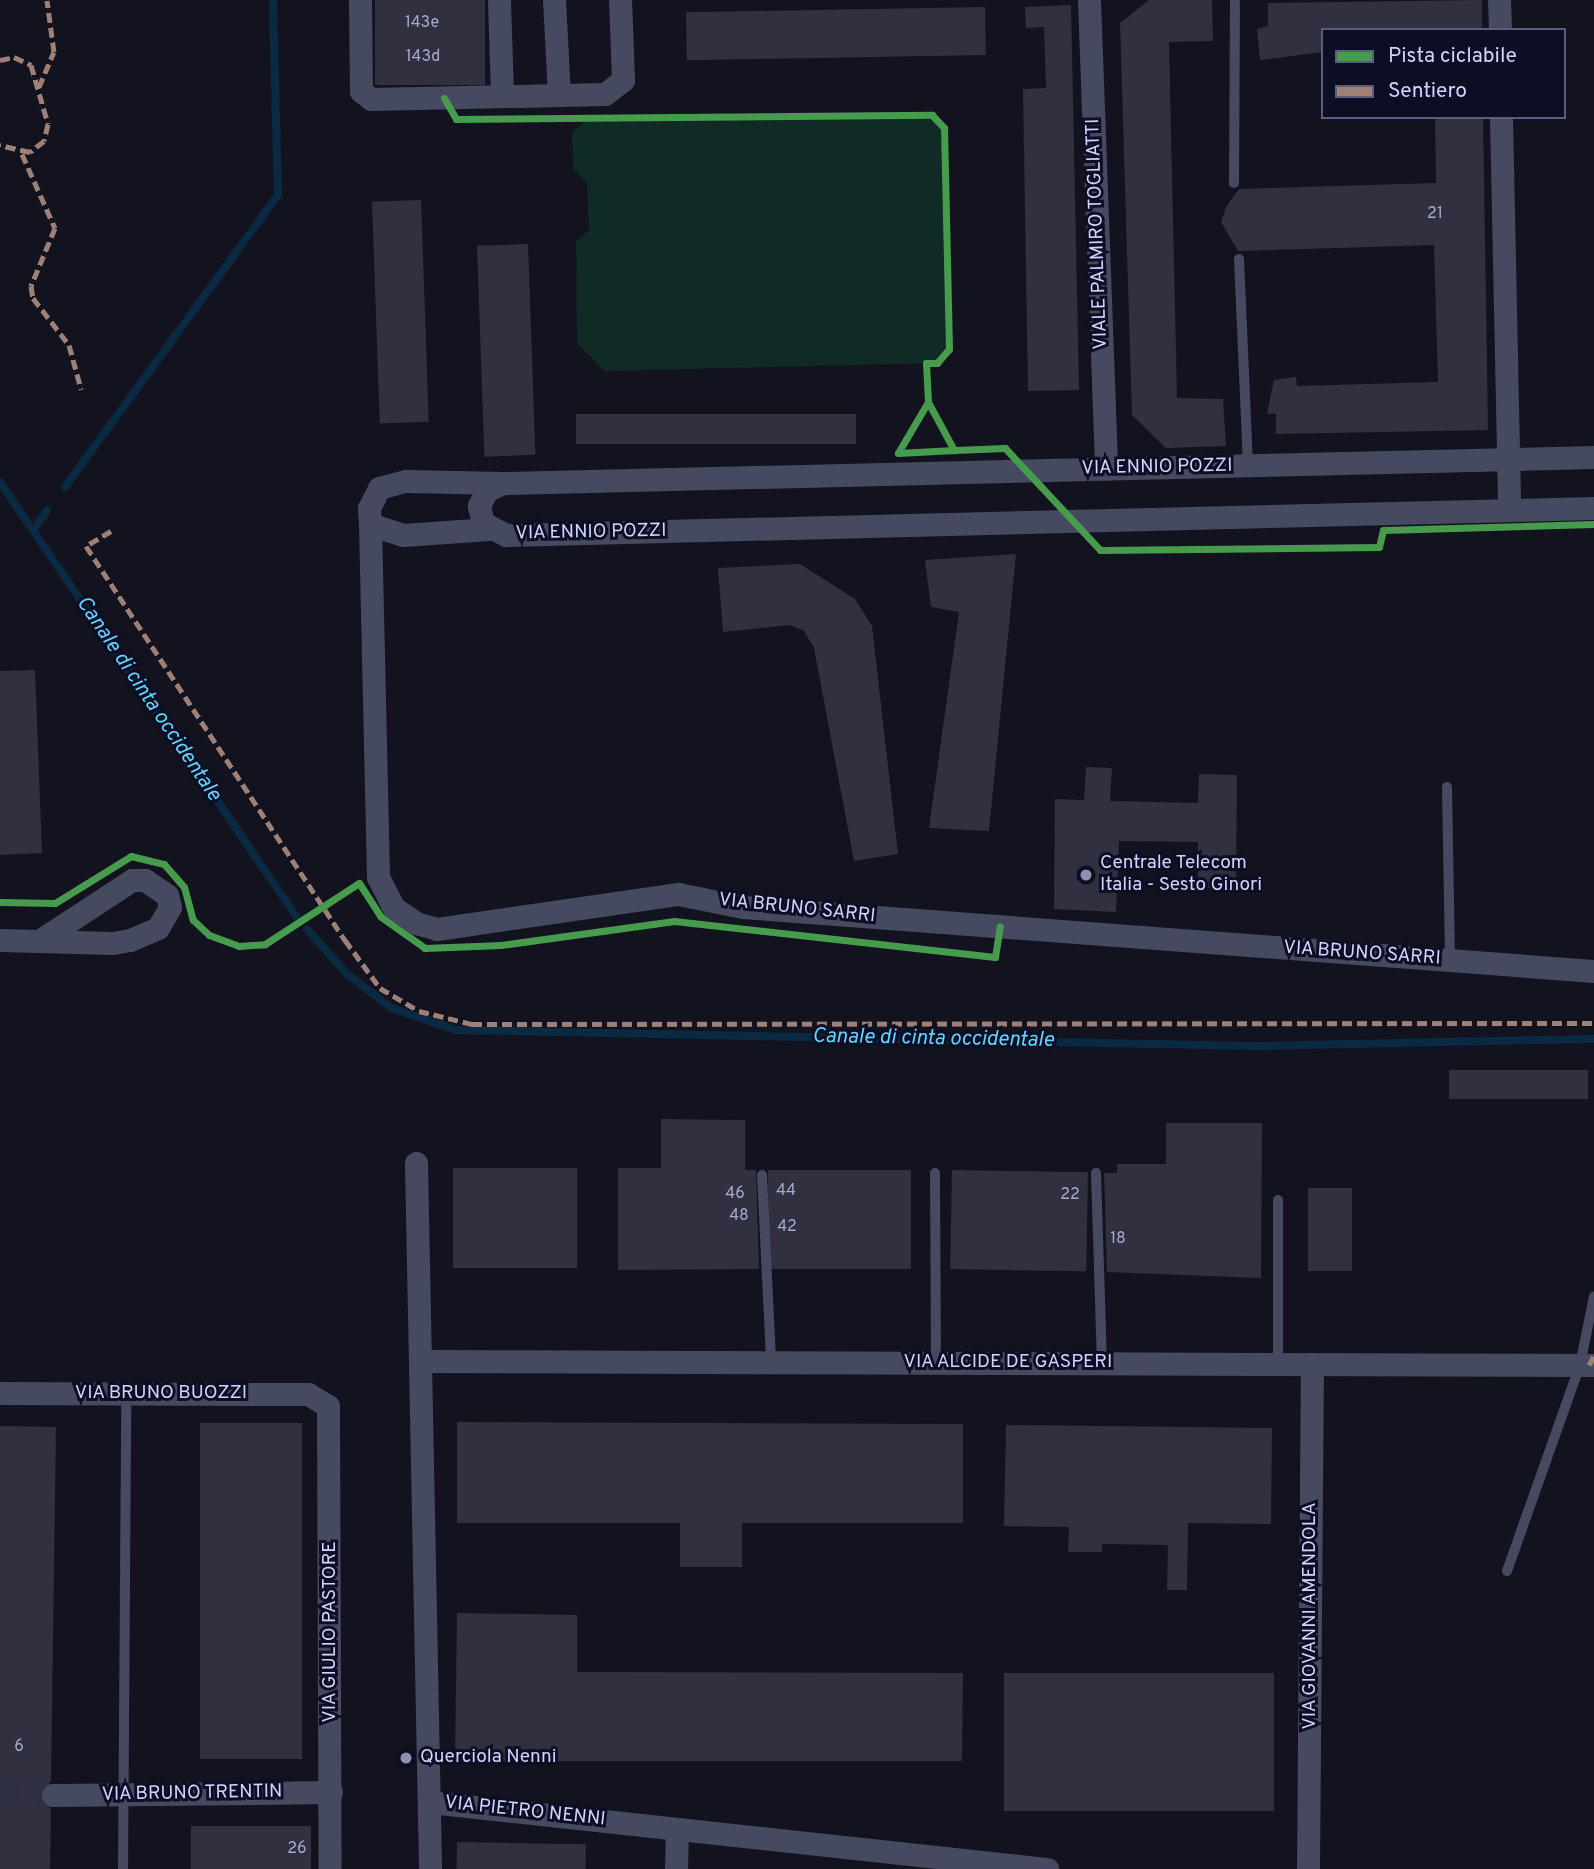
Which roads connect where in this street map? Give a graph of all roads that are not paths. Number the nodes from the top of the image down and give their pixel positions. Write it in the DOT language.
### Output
graph roads {
  1 [pos="360,0"];
  2 [pos="499,0"];
  3 [pos="554,0"];
  4 [pos="620,0"];
  5 [pos="1089,0"];
  6 [pos="1234,0"];
  7 [pos="1499,0"];
  8 [pos="1500,28"];
  9 [pos="559,95"];
  10 [pos="502,96"];
  11 [pos="1501,119"];
  12 [pos="1234,183"];
  13 [pos="1239,260"];
  14 [pos="1594,457"];
  15 [pos="1507,460"];
  16 [pos="1248,466"];
  17 [pos="1106,469"];
  18 [pos="503,483"];
  19 [pos="1509,508"];
  20 [pos="1594,508"];
  21 [pos="370,524"];
  22 [pos="489,529"];
  23 [pos="1447,787"];
  24 [pos="0,940"];
  25 [pos="38,941"];
  26 [pos="1450,960"];
  27 [pos="1594,971"];
  28 [pos="416,1163"];
  29 [pos="935,1173"];
  30 [pos="1096,1173"];
  31 [pos="762,1175"];
  32 [pos="1278,1200"];
  33 [pos="1594,1296"];
  34 [pos="423,1361"];
  35 [pos="771,1362"];
  36 [pos="936,1362"];
  37 [pos="1102,1363"];
  38 [pos="1278,1364"];
  39 [pos="1312,1364"];
  40 [pos="1587,1365"];
  41 [pos="0,1394"];
  42 [pos="126,1395"];
  43 [pos="321,1398"];
  44 [pos="1507,1571"];
  45 [pos="331,1792"];
  46 [pos="53,1795"];
  47 [pos="124,1796"];
  48 [pos="430,1802"];
  49 [pos="677,1829"];
  50 [pos="123,1869"];
  51 [pos="330,1869"];
  52 [pos="430,1869"];
  53 [pos="676,1869"];
  54 [pos="1047,1869"];
  55 [pos="1308,1869"];
  1 -- 10 [label="street"];
  2 -- 10 [label="street"];
  3 -- 9 [label="street"];
  4 -- 9 [label="street"];
  5 -- 17 [label="street, VIALE PALMIRO TOGLIATTI"];
  6 -- 12 [label="lane"];
  7 -- 8 [label="street"];
  9 -- 10 [label="street"];
  11 -- 15 [label="street"];
  13 -- 16 [label="lane"];
  14 -- 15 [label="street, VIA ENNIO POZZI"];
  15 -- 16 [label="street, VIA ENNIO POZZI"];
  15 -- 19 [label="street"];
  16 -- 17 [label="street, VIA ENNIO POZZI"];
  17 -- 18 [label="street, VIA ENNIO POZZI"];
  18 -- 21 [label="street, VIA BRUNO SARRI"];
  18 -- 22 [label="street, VIA ENNIO POZZI"];
  19 -- 20 [label="street, VIA ENNIO POZZI"];
  19 -- 22 [label="street, VIA ENNIO POZZI"];
  21 -- 22 [label="street"];
  21 -- 26 [label="street, VIA BRUNO SARRI"];
  23 -- 26 [label="lane"];
  24 -- 25 [label="street"];
  25 -- 25 [label="street"];
  26 -- 27 [label="street, VIA BRUNO SARRI"];
  28 -- 34 [label="street, VIA PIETRO NENNI"];
  29 -- 36 [label="lane"];
  30 -- 37 [label="lane"];
  31 -- 35 [label="lane"];
  32 -- 38 [label="lane"];
  33 -- 40 [label="lane"];
  34 -- 35 [label="street, VIA ALCIDE DE GASPERI"];
  34 -- 48 [label="street, VIA PIETRO NENNI"];
  35 -- 36 [label="street, VIA ALCIDE DE GASPERI"];
  36 -- 37 [label="street, VIA ALCIDE DE GASPERI"];
  37 -- 38 [label="street, VIA ALCIDE DE GASPERI"];
  38 -- 39 [label="street, VIA ALCIDE DE GASPERI"];
  39 -- 40 [label="street, VIA ALCIDE DE GASPERI"];
  39 -- 55 [label="street, VIA GIOVANNI AMENDOLA"];
  40 -- 44 [label="lane"];
  41 -- 42 [label="street, VIA BRUNO BUOZZI"];
  42 -- 43 [label="street, VIA BRUNO BUOZZI"];
  42 -- 47 [label="lane"];
  43 -- 45 [label="street, VIA GIULIO PASTORE"];
  45 -- 47 [label="street, VIA BRUNO TRENTIN"];
  45 -- 51 [label="street, VIA GIULIO PASTORE"];
  46 -- 47 [label="street, VIA BRUNO TRENTIN"];
  47 -- 50 [label="lane"];
  48 -- 49 [label="street, VIA PIETRO NENNI"];
  48 -- 52 [label="street"];
  49 -- 53 [label="street"];
  49 -- 54 [label="street, VIA PIETRO NENNI"];
}
